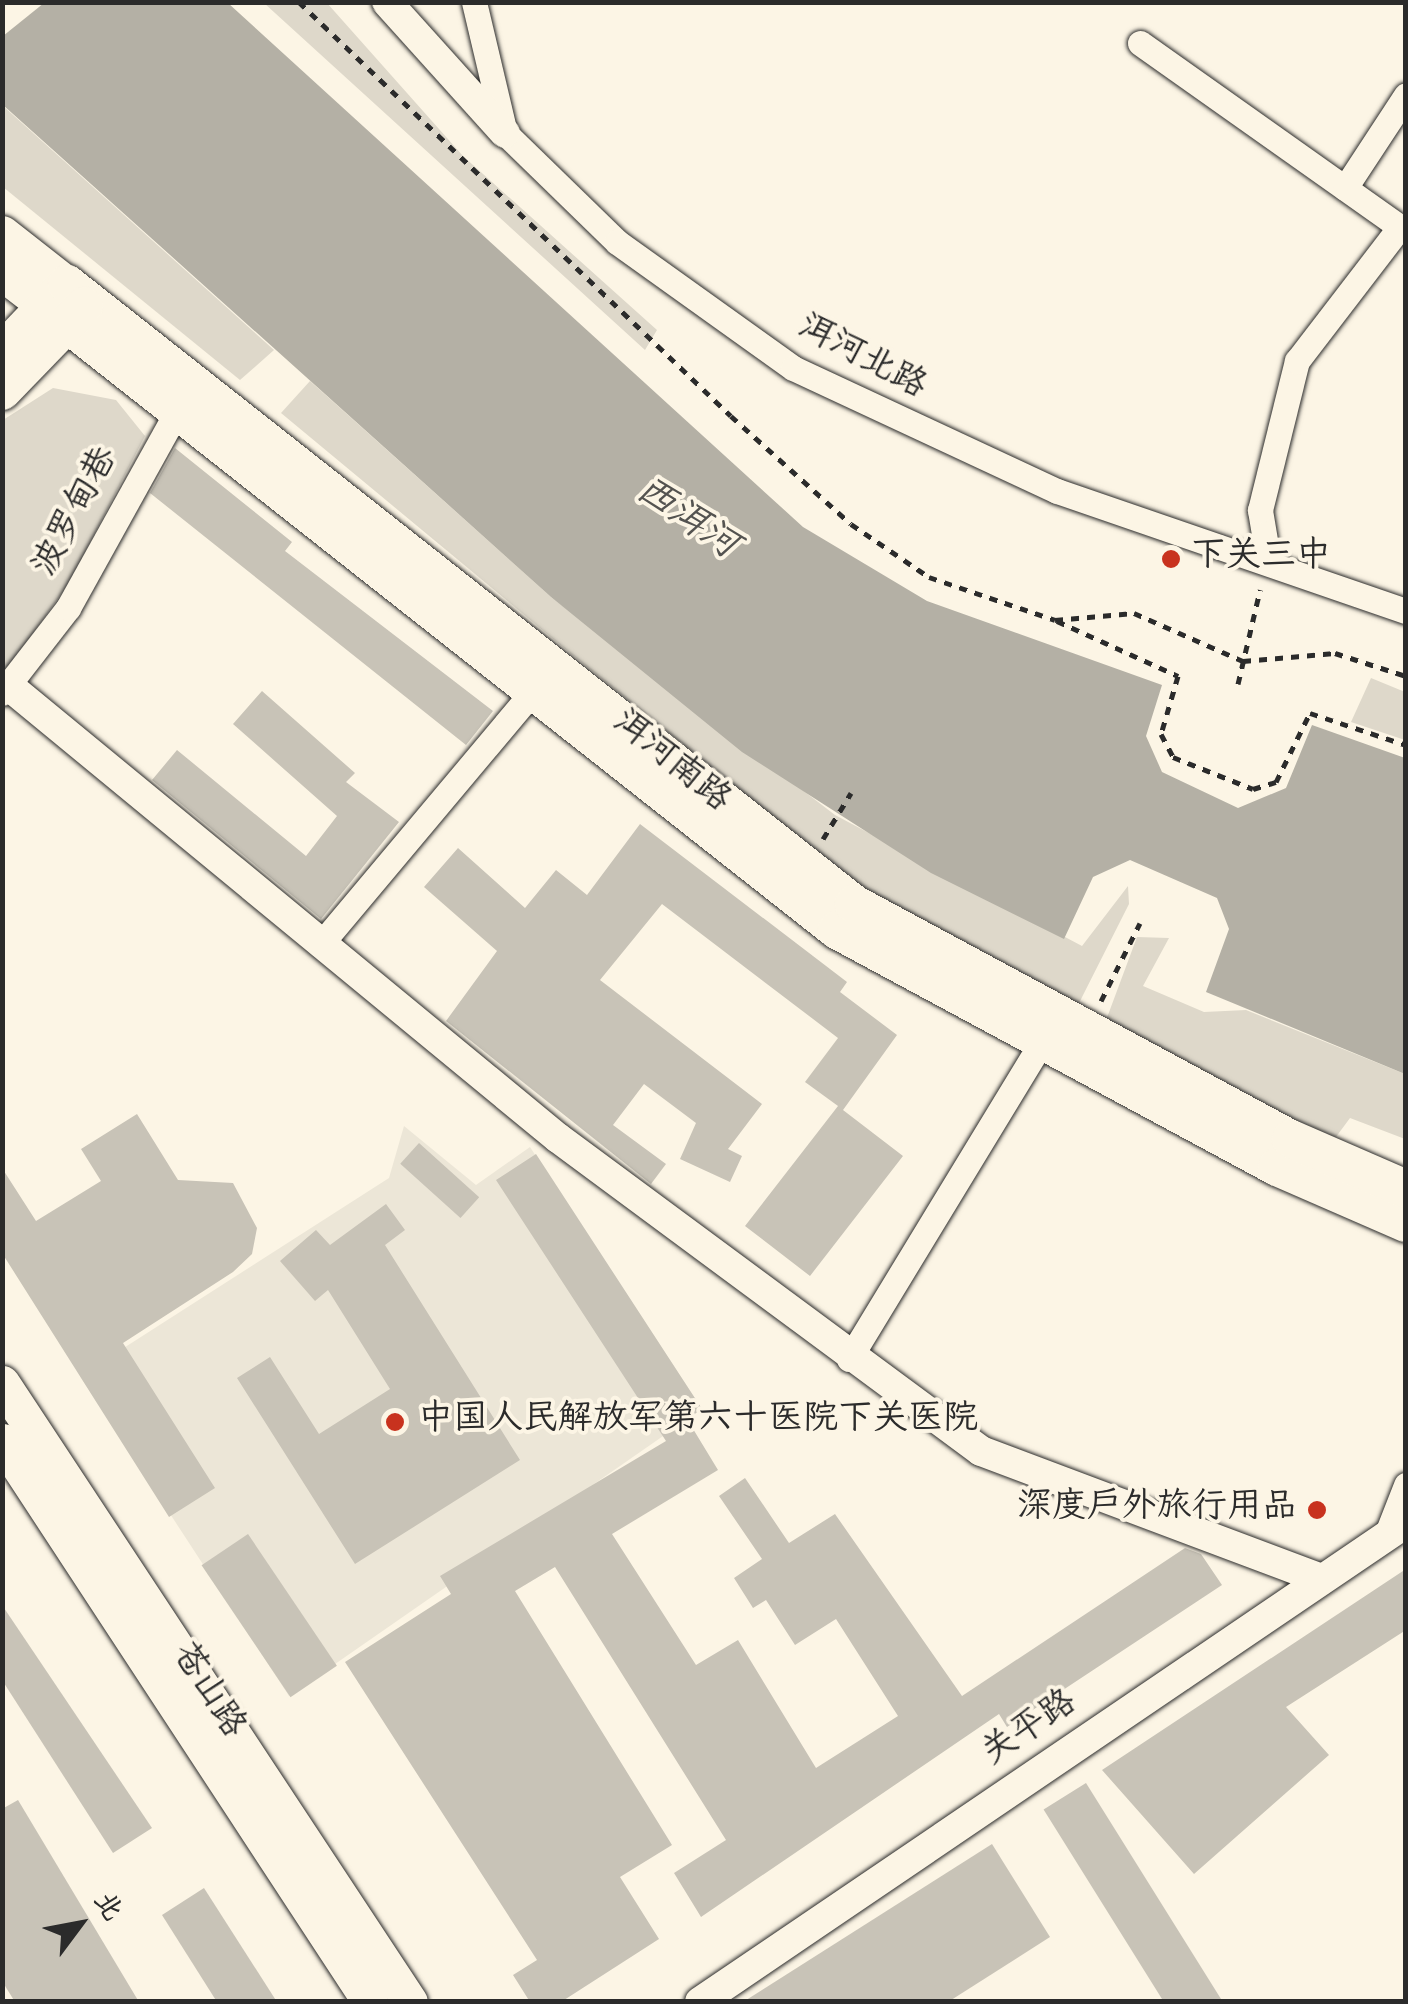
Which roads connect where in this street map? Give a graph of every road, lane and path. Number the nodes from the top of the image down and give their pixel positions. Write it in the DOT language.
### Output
graph roads {
  1 [pos="299,2"];
  2 [pos="387,2"];
  3 [pos="474,2"];
  4 [pos="1140,43"];
  5 [pos="1406,96"];
  6 [pos="506,133"];
  7 [pos="1345,188"];
  8 [pos="1403,229"];
  9 [pos="2,233"];
  10 [pos="2,273"];
  11 [pos="67,304"];
  12 [pos="2,352"];
  13 [pos="2,391"];
  14 [pos="177,411"];
  15 [pos="1268,558"];
  16 [pos="1406,611"];
  17 [pos="1055,620"];
  18 [pos="1242,661"];
  19 [pos="1406,676"];
  20 [pos="1238,684"];
  21 [pos="6,690"];
  22 [pos="532,692"];
  23 [pos="1406,745"];
  24 [pos="852,793"];
  25 [pos="818,846"];
  26 [pos="1140,923"];
  27 [pos="320,945"];
  28 [pos="1087,1030"];
  29 [pos="1042,1042"];
  30 [pos="1406,1189"];
  31 [pos="1406,1223"];
  32 [pos="849,1359"];
  33 [pos="2,1383"];
  34 [pos="2,1441"];
  35 [pos="1406,1485"];
  36 [pos="1396,1529"];
  37 [pos="1319,1578"];
  38 [pos="370,2002"];
  39 [pos="410,2002"];
  40 [pos="700,2002"];
  1 -- 17 [label="path"];
  2 -- 6 [label="street, 洱河北路"];
  3 -- 6 [label="street"];
  4 -- 7 [label="street"];
  5 -- 7 [label="street"];
  6 -- 15 [label="street, 洱河北路"];
  7 -- 8 [label="street"];
  8 -- 15 [label="street"];
  9 -- 11 [label="main road, 洱河南路"];
  10 -- 11 [label="main road, 洱河南路"];
  11 -- 12 [label="main road"];
  11 -- 13 [label="main road"];
  11 -- 14 [label="main road, 洱河南路"];
  11 -- 28 [label="main road, 洱河南路"];
  14 -- 21 [label="street, 波罗甸巷"];
  14 -- 22 [label="main road, 洱河南路"];
  15 -- 16 [label="street, 洱河北路"];
  15 -- 18 [label="path"];
  17 -- 18 [label="path"];
  17 -- 23 [label="path"];
  18 -- 19 [label="path"];
  18 -- 20 [label="path"];
  21 -- 27 [label="street"];
  22 -- 27 [label="street"];
  22 -- 29 [label="main road, 洱河南路"];
  24 -- 25 [label="path"];
  26 -- 28 [label="path"];
  27 -- 32 [label="street"];
  28 -- 30 [label="main road, 洱河南路"];
  29 -- 31 [label="main road, 洱河南路"];
  29 -- 32 [label="street"];
  32 -- 37 [label="street"];
  33 -- 39 [label="main road, 苍山路"];
  34 -- 38 [label="main road, 苍山路"];
  35 -- 36 [label="street"];
  36 -- 37 [label="street, 关平路"];
  37 -- 40 [label="street, 关平路"];
}
